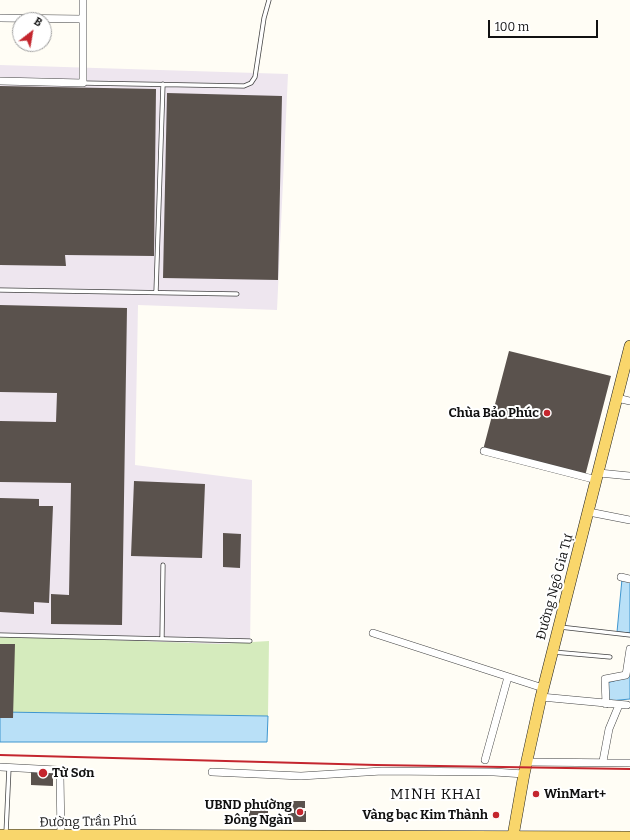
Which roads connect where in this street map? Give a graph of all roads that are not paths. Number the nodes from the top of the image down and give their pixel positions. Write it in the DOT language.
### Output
graph roads {
  1 [pos="83,0"];
  2 [pos="269,0"];
  3 [pos="0,18"];
  4 [pos="83,19"];
  5 [pos="0,81"];
  6 [pos="83,83"];
  7 [pos="163,84"];
  8 [pos="0,290"];
  9 [pos="156,292"];
  10 [pos="238,294"];
  11 [pos="630,346"];
  12 [pos="617,398"];
  13 [pos="630,401"];
  14 [pos="484,451"];
  15 [pos="598,476"];
  16 [pos="630,476"];
  17 [pos="589,512"];
  18 [pos="630,520"];
  19 [pos="163,565"];
  20 [pos="622,576"];
  21 [pos="630,579"];
  22 [pos="559,627"];
  23 [pos="373,633"];
  24 [pos="0,635"];
  25 [pos="630,635"];
  26 [pos="162,638"];
  27 [pos="250,641"];
  28 [pos="630,649"];
  29 [pos="553,652"];
  30 [pos="610,657"];
  31 [pos="508,677"];
  32 [pos="542,693"];
  33 [pos="606,704"];
  34 [pos="619,705"];
  35 [pos="629,705"];
  36 [pos="485,760"];
  37 [pos="603,761"];
  38 [pos="526,762"];
  39 [pos="630,763"];
  40 [pos="0,768"];
  41 [pos="9,768"];
  42 [pos="212,772"];
  43 [pos="524,774"];
  44 [pos="3,836"];
  45 [pos="61,836"];
  46 [pos="513,836"];
  47 [pos="630,837"];
  48 [pos="176,838"];
  49 [pos="612,838"];
  1 -- 4 [label="street"];
  2 -- 7 [label="lane"];
  3 -- 4 [label="street"];
  4 -- 6 [label="street"];
  5 -- 6 [label="street"];
  6 -- 7 [label="lane"];
  7 -- 9 [label="lane"];
  8 -- 9 [label="lane"];
  9 -- 10 [label="lane"];
  11 -- 12 [label="main road, Đường Ngô Gia Tự"];
  12 -- 13 [label="street"];
  12 -- 15 [label="main road, Đường Ngô Gia Tự"];
  14 -- 15 [label="street"];
  15 -- 16 [label="street"];
  15 -- 17 [label="main road, Đường Ngô Gia Tự"];
  17 -- 18 [label="street"];
  17 -- 22 [label="main road, Đường Ngô Gia Tự"];
  19 -- 26 [label="lane"];
  20 -- 21 [label="street"];
  22 -- 25 [label="lane"];
  22 -- 29 [label="main road, Đường Ngô Gia Tự"];
  23 -- 31 [label="street"];
  24 -- 26 [label="lane"];
  26 -- 27 [label="lane"];
  28 -- 33 [label="street"];
  29 -- 30 [label="lane"];
  29 -- 32 [label="main road, Đường Ngô Gia Tự"];
  31 -- 32 [label="street"];
  31 -- 36 [label="street"];
  32 -- 33 [label="street"];
  32 -- 38 [label="main road, Đường Ngô Gia Tự"];
  33 -- 34 [label="street"];
  34 -- 35 [label="street"];
  34 -- 37 [label="street"];
  37 -- 38 [label="street"];
  37 -- 39 [label="street"];
  38 -- 43 [label="main road, Đường Ngô Gia Tự"];
  40 -- 41 [label="street"];
  41 -- 44 [label="lane"];
  41 -- 45 [label="street"];
  42 -- 43 [label="street"];
  43 -- 46 [label="main road, Đường Ngô Gia Tự"];
  44 -- 45 [label="main road, Đường Trần Phú"];
  45 -- 48 [label="main road, Đường Trần Phú"];
  46 -- 48 [label="main road, Đường Trần Phú"];
  46 -- 49 [label="main road, Đường Trần Phú"];
  47 -- 49 [label="main road, Đường Trần Phú"];
}
